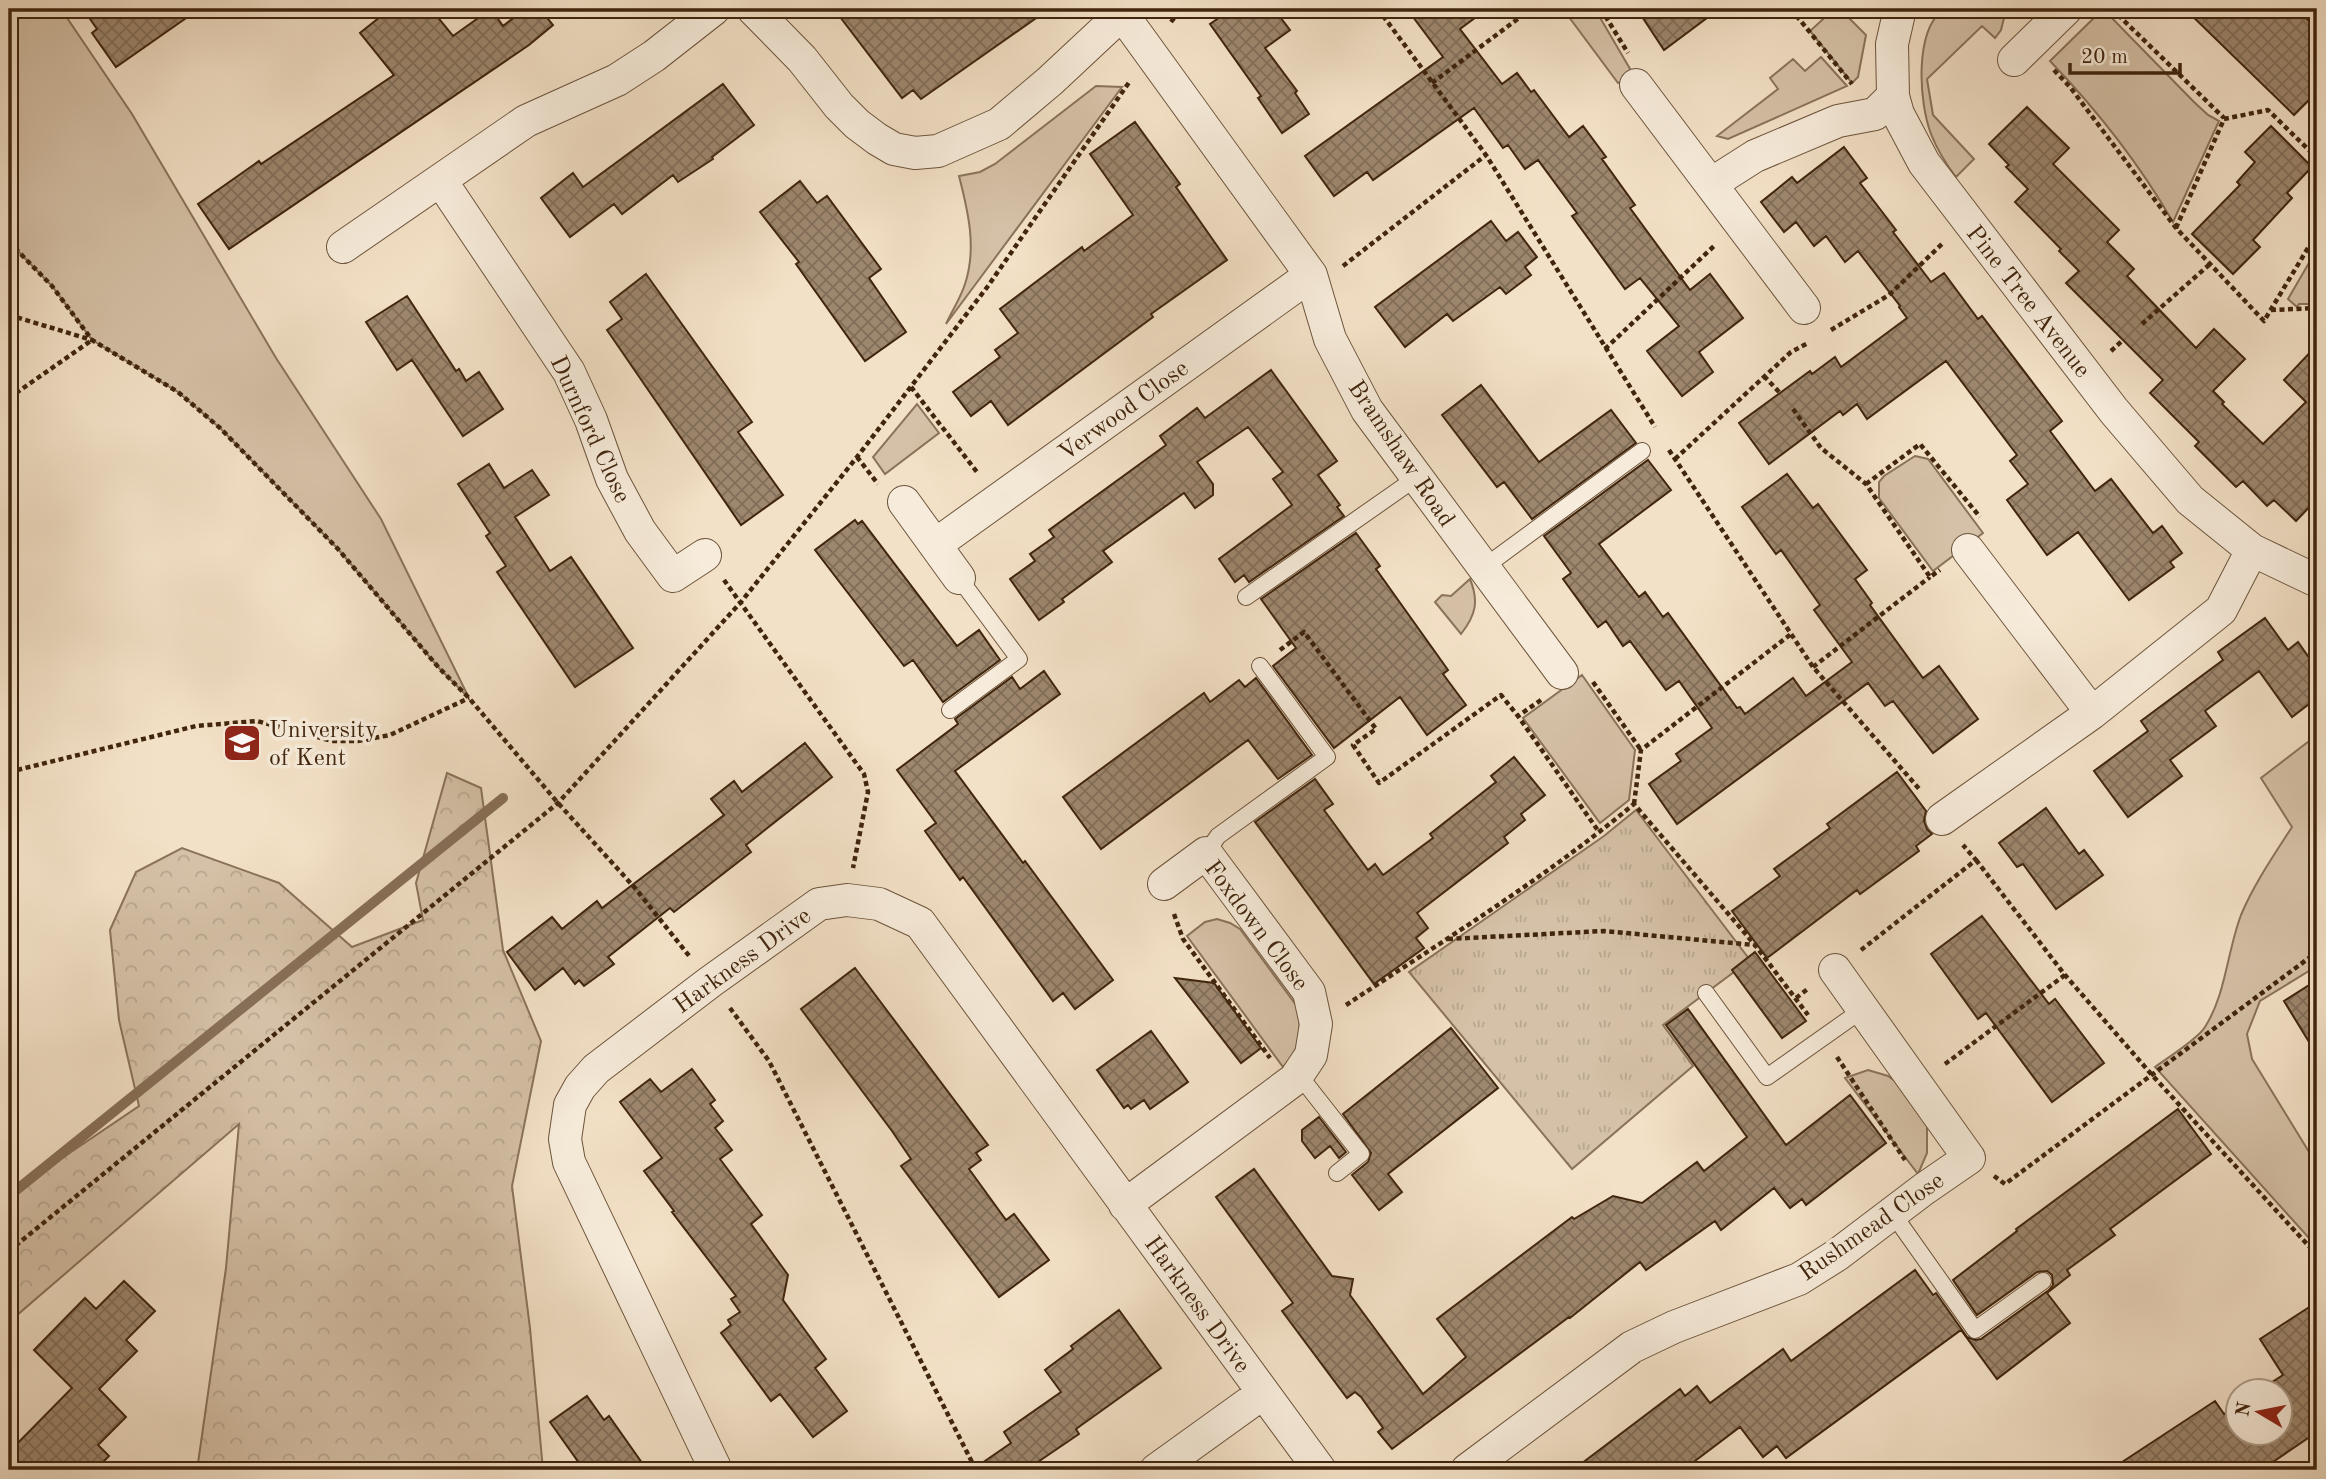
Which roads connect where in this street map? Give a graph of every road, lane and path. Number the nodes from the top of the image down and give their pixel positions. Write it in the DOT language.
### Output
graph roads {
  1 [pos="714,9"];
  2 [pos="752,9"];
  3 [pos="1378,9"];
  4 [pos="1531,9"];
  5 [pos="1601,9"];
  6 [pos="1791,9"];
  7 [pos="1900,9"];
  8 [pos="2112,9"];
  9 [pos="1124,12"];
  10 [pos="2053,13"];
  11 [pos="1150,51"];
  12 [pos="2014,60"];
  13 [pos="2052,69"];
  14 [pos="1433,83"];
  15 [pos="1636,85"];
  16 [pos="1884,105"];
  17 [pos="2224,118"];
  18 [pos="1486,155"];
  19 [pos="2317,158"];
  20 [pos="441,181"];
  21 [pos="1711,184"];
  22 [pos="1739,222"];
  23 [pos="2176,228"];
  24 [pos="2317,233"];
  25 [pos="9,242"];
  26 [pos="343,247"];
  27 [pos="2210,264"];
  28 [pos="1311,275"];
  29 [pos="1804,308"];
  30 [pos="2317,308"];
  31 [pos="2271,310"];
  32 [pos="9,315"];
  33 [pos="2142,324"];
  34 [pos="92,340"];
  35 [pos="1605,349"];
  36 [pos="1764,376"];
  37 [pos="911,387"];
  38 [pos="1780,393"];
  39 [pos="9,398"];
  40 [pos="1793,409"];
  41 [pos="1661,437"];
  42 [pos="1668,448"];
  43 [pos="1642,452"];
  44 [pos="1416,478"];
  45 [pos="1866,484"];
  46 [pos="999,499"];
  47 [pos="904,502"];
  48 [pos="935,545"];
  49 [pos="1968,550"];
  50 [pos="2252,550"];
  51 [pos="705,555"];
  52 [pos="1483,568"];
  53 [pos="1930,577"];
  54 [pos="959,578"];
  55 [pos="2317,581"];
  56 [pos="1246,597"];
  57 [pos="741,602"];
  58 [pos="1791,635"];
  59 [pos="1260,666"];
  60 [pos="1813,667"];
  61 [pos="1567,682"];
  62 [pos="469,698"];
  63 [pos="950,710"];
  64 [pos="2092,713"];
  65 [pos="1518,716"];
  66 [pos="1641,750"];
  67 [pos="9,772"];
  68 [pos="558,803"];
  69 [pos="1633,804"];
  70 [pos="1942,819"];
  71 [pos="1599,832"];
  72 [pos="1206,853"];
  73 [pos="1976,860"];
  74 [pos="1164,884"];
  75 [pos="847,900"];
  76 [pos="1446,939"];
  77 [pos="1755,945"];
  78 [pos="2317,952"];
  79 [pos="1835,970"];
  80 [pos="2065,975"];
  81 [pos="710,982"];
  82 [pos="1706,993"];
  83 [pos="1796,998"];
  84 [pos="1862,1010"];
  85 [pos="1316,1024"];
  86 [pos="1824,1037"];
  87 [pos="2152,1075"];
  88 [pos="1294,1079"];
  89 [pos="1916,1085"];
  90 [pos="1969,1158"];
  91 [pos="1337,1173"];
  92 [pos="1924,1189"];
  93 [pos="1125,1205"];
  94 [pos="1893,1214"];
  95 [pos="9,1251"];
  96 [pos="2317,1255"];
  97 [pos="2043,1281"];
  98 [pos="1263,1393"];
  99 [pos="716,1470"];
  100 [pos="976,1470"];
  101 [pos="1156,1470"];
  102 [pos="1320,1470"];
  103 [pos="1467,1470"];
  1 -- 20 [label="street"];
  2 -- 9 [label="street"];
  3 -- 14 [label="path"];
  4 -- 14 [label="path"];
  5 -- 15 [label="path"];
  6 -- 16 [label="path"];
  7 -- 16 [label="street, Pine Tree Avenue"];
  8 -- 17 [label="path"];
  9 -- 11 [label="street, Bramshaw Road"];
  10 -- 12 [label="street"];
  11 -- 28 [label="street, Bramshaw Road"];
  11 -- 37 [label="path"];
  13 -- 23 [label="path"];
  14 -- 18 [label="path"];
  15 -- 21 [label="street"];
  16 -- 21 [label="street"];
  16 -- 50 [label="street, Pine Tree Avenue"];
  17 -- 19 [label="path"];
  17 -- 23 [label="path"];
  18 -- 28 [label="path"];
  18 -- 35 [label="path"];
  20 -- 26 [label="street"];
  20 -- 51 [label="street, Durnford Close"];
  21 -- 22 [label="street"];
  22 -- 29 [label="street"];
  22 -- 35 [label="path"];
  23 -- 27 [label="path"];
  24 -- 31 [label="path"];
  25 -- 34 [label="path"];
  27 -- 31 [label="path"];
  27 -- 33 [label="path"];
  28 -- 44 [label="street, Bramshaw Road"];
  28 -- 46 [label="street, Verwood Close"];
  30 -- 31 [label="path"];
  32 -- 34 [label="path"];
  34 -- 39 [label="path"];
  34 -- 62 [label="path"];
  35 -- 41 [label="path"];
  36 -- 38 [label="path"];
  37 -- 46 [label="path"];
  37 -- 57 [label="path"];
  40 -- 45 [label="path"];
  42 -- 58 [label="path"];
  43 -- 52 [label="lane"];
  44 -- 52 [label="street, Bramshaw Road"];
  44 -- 56 [label="lane"];
  45 -- 49 [label="path"];
  45 -- 53 [label="path"];
  46 -- 48 [label="street, Verwood Close"];
  47 -- 48 [label="street"];
  48 -- 54 [label="street"];
  49 -- 53 [label="path"];
  49 -- 64 [label="street"];
  50 -- 55 [label="street, Pine Tree Avenue"];
  50 -- 64 [label="street"];
  51 -- 57 [label="path"];
  52 -- 61 [label="street, Bramshaw Road"];
  53 -- 60 [label="path"];
  54 -- 63 [label="lane"];
  57 -- 68 [label="path"];
  57 -- 75 [label="path"];
  58 -- 60 [label="path"];
  58 -- 66 [label="path"];
  59 -- 65 [label="path"];
  59 -- 72 [label="lane"];
  60 -- 70 [label="path"];
  61 -- 65 [label="path"];
  61 -- 66 [label="path"];
  62 -- 67 [label="path"];
  62 -- 68 [label="path"];
  64 -- 70 [label="street"];
  65 -- 71 [label="path"];
  66 -- 69 [label="path"];
  68 -- 81 [label="path"];
  68 -- 95 [label="path"];
  69 -- 71 [label="path"];
  69 -- 77 [label="path"];
  70 -- 73 [label="path"];
  71 -- 76 [label="path"];
  72 -- 74 [label="street, Foxdown Close"];
  72 -- 85 [label="street, Foxdown Close"];
  73 -- 79 [label="path"];
  73 -- 80 [label="path"];
  74 -- 88 [label="path"];
  75 -- 81 [label="street, Harkness Drive"];
  75 -- 93 [label="street, Harkness Drive"];
  76 -- 77 [label="path"];
  76 -- 85 [label="path"];
  77 -- 83 [label="path"];
  78 -- 87 [label="path"];
  79 -- 83 [label="path"];
  79 -- 84 [label="street, Rushmead Close"];
  80 -- 87 [label="path"];
  80 -- 89 [label="path"];
  81 -- 99 [label="street, Harkness Drive"];
  81 -- 100 [label="path"];
  82 -- 86 [label="lane"];
  83 -- 86 [label="path"];
  84 -- 86 [label="lane"];
  84 -- 89 [label="street, Rushmead Close"];
  85 -- 88 [label="street, Foxdown Close"];
  86 -- 92 [label="path"];
  87 -- 90 [label="path"];
  87 -- 96 [label="path"];
  88 -- 91 [label="lane"];
  88 -- 93 [label="street, Foxdown Close"];
  89 -- 90 [label="street, Rushmead Close"];
  90 -- 92 [label="street, Rushmead Close"];
  92 -- 94 [label="street, Rushmead Close"];
  93 -- 98 [label="street, Harkness Drive"];
  94 -- 97 [label="lane"];
  94 -- 103 [label="street, Rushmead Close"];
  98 -- 101 [label="street"];
  98 -- 102 [label="street, Harkness Drive"];
}
